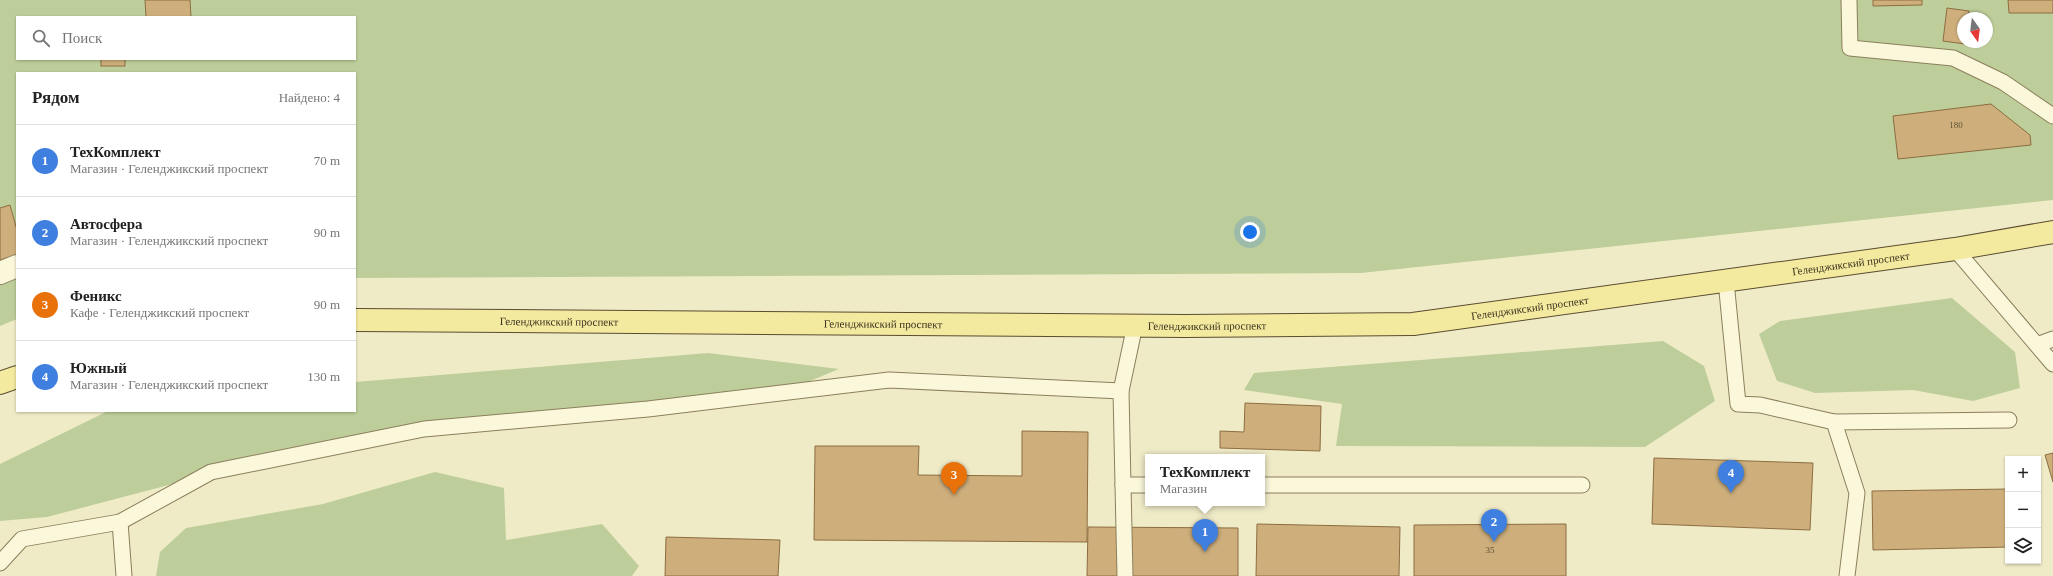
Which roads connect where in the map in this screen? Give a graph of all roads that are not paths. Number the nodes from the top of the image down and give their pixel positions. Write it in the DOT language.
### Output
graph roads {
  1 [pos="1849,0"];
  2 [pos="2053,116"];
  3 [pos="2053,232"];
  4 [pos="1956,249"];
  5 [pos="16,266"];
  6 [pos="0,273"];
  7 [pos="1726,281"];
  8 [pos="356,320"];
  9 [pos="1135,326"];
  10 [pos="2053,339"];
  11 [pos="2037,345"];
  12 [pos="2053,364"];
  13 [pos="16,377"];
  14 [pos="0,383"];
  15 [pos="1121,391"];
  16 [pos="2009,420"];
  17 [pos="1834,422"];
  18 [pos="1123,485"];
  19 [pos="1145,485"];
  20 [pos="1265,485"];
  21 [pos="1582,485"];
  22 [pos="120,522"];
  23 [pos="0,563"];
  24 [pos="124,576"];
  25 [pos="1125,576"];
  26 [pos="1847,576"];
  1 -- 2 [label="lane"];
  3 -- 4 [label="main road, Геленджикский проспект"];
  4 -- 7 [label="main road, Геленджикский проспект"];
  4 -- 11 [label="lane"];
  5 -- 6 [label="street"];
  7 -- 9 [label="main road, Геленджикский проспект"];
  7 -- 17 [label="lane"];
  8 -- 9 [label="main road, Геленджикский проспект"];
  9 -- 15 [label="lane"];
  10 -- 11 [label="lane"];
  11 -- 12 [label="lane"];
  13 -- 14 [label="main road"];
  15 -- 18 [label="lane"];
  15 -- 22 [label="lane"];
  16 -- 17 [label="lane"];
  17 -- 26 [label="lane"];
  18 -- 19 [label="lane"];
  18 -- 25 [label="lane"];
  20 -- 21 [label="lane"];
  22 -- 23 [label="lane"];
  22 -- 24 [label="lane"];
}
